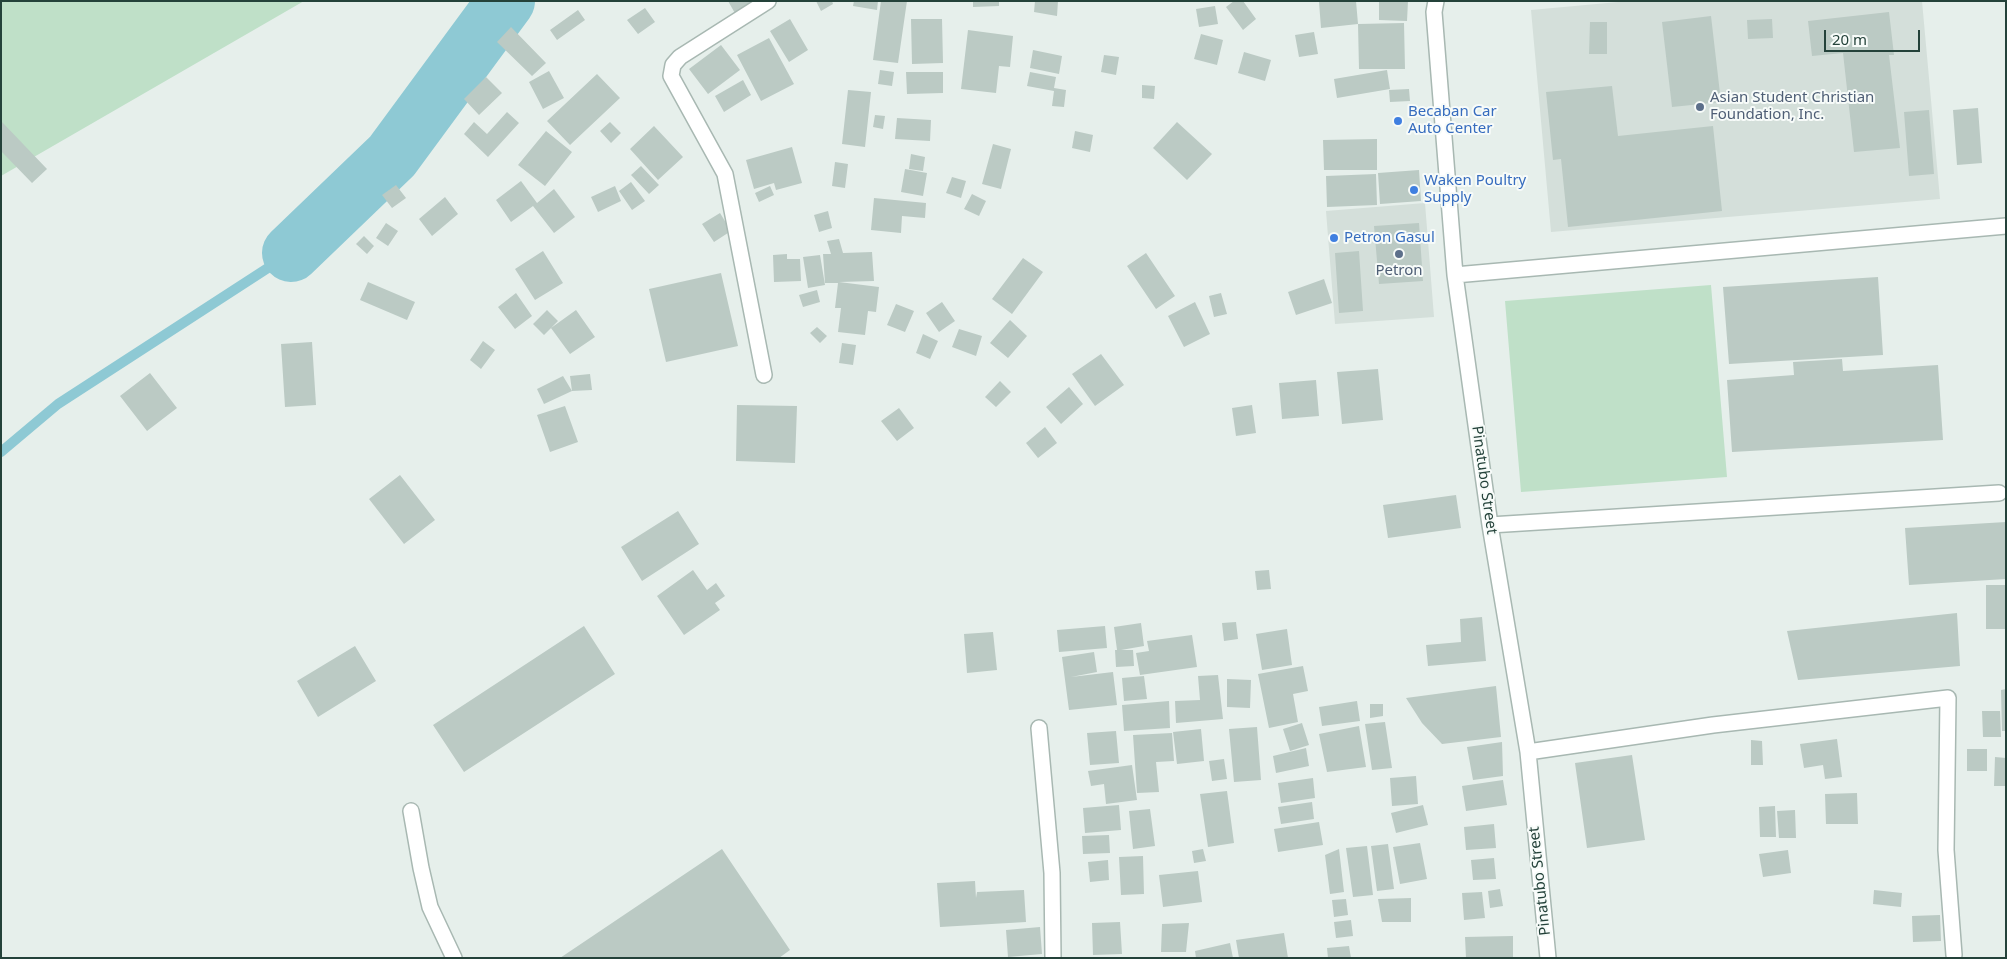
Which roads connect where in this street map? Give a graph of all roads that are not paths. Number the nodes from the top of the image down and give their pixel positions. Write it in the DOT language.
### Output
graph roads {
  1 [pos="768,1"];
  2 [pos="1436,1"];
  3 [pos="2006,226"];
  4 [pos="1456,275"];
  5 [pos="764,375"];
  6 [pos="1999,493"];
  7 [pos="1490,525"];
  8 [pos="1039,728"];
  9 [pos="1528,752"];
  10 [pos="411,812"];
  11 [pos="1954,955"];
  12 [pos="454,958"];
  13 [pos="1052,958"];
  14 [pos="1548,958"];
  1 -- 5 [label="street"];
  2 -- 4 [label="street, Pinatubo Street"];
  3 -- 4 [label="street"];
  4 -- 7 [label="street, Pinatubo Street"];
  6 -- 7 [label="street"];
  7 -- 9 [label="street, Pinatubo Street"];
  8 -- 13 [label="street"];
  9 -- 11 [label="street"];
  9 -- 14 [label="street, Pinatubo Street"];
  10 -- 12 [label="street"];
}
